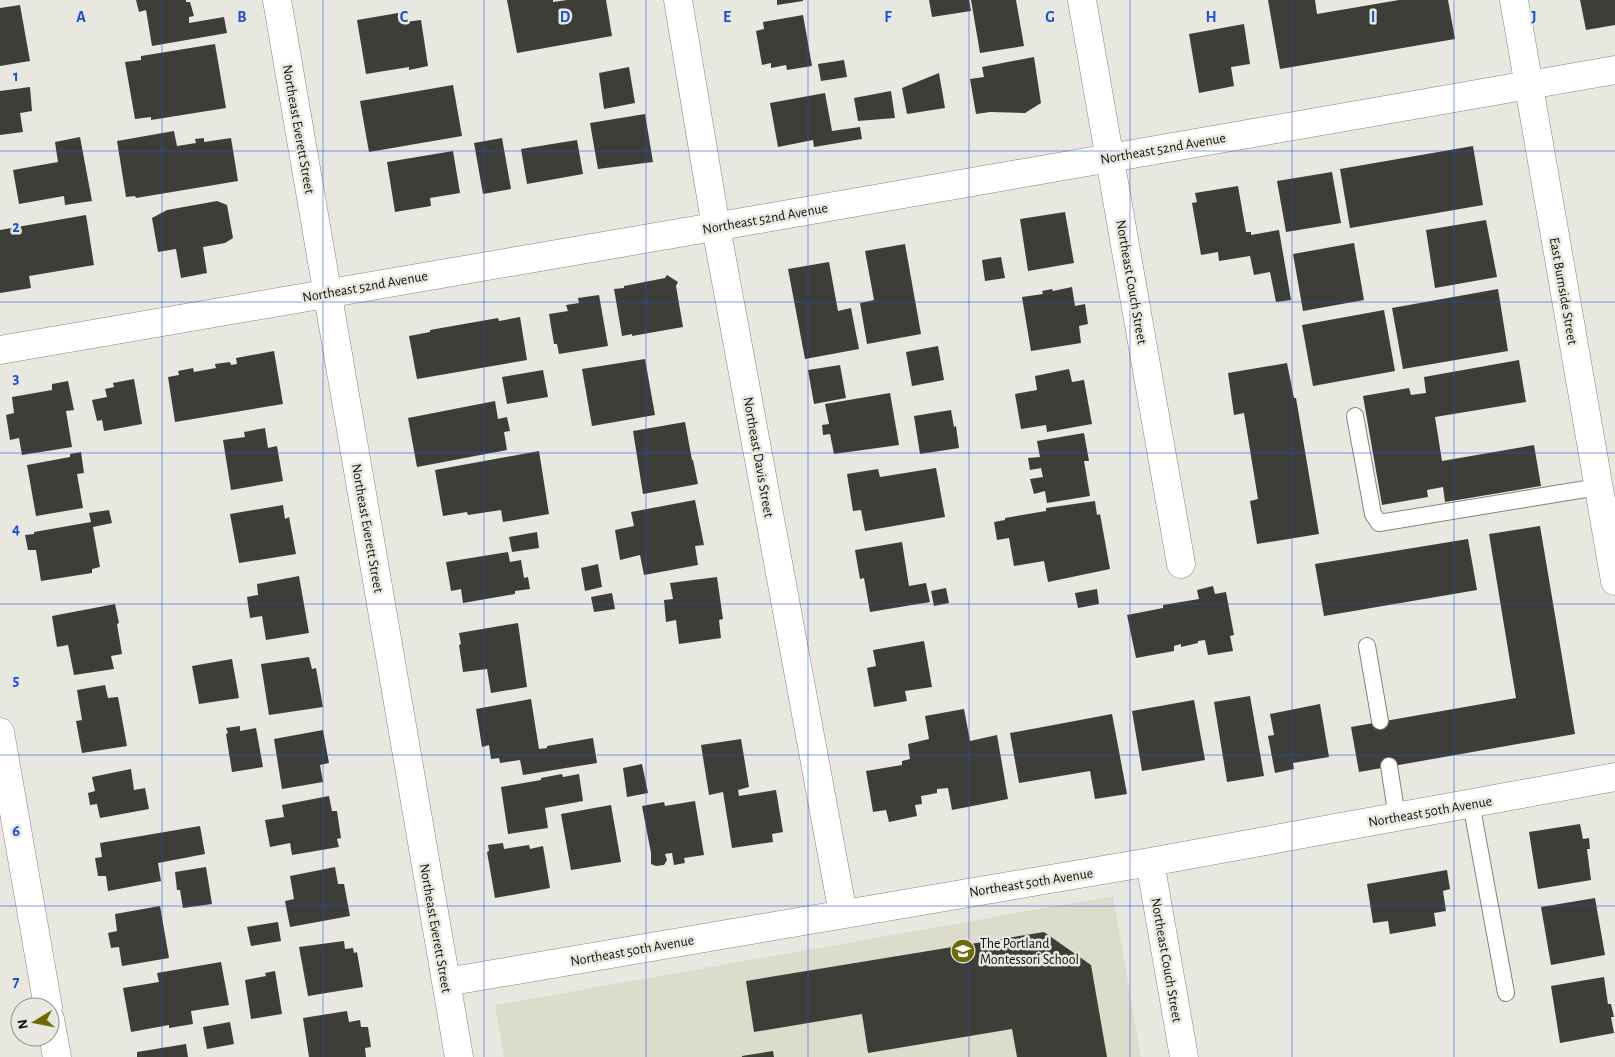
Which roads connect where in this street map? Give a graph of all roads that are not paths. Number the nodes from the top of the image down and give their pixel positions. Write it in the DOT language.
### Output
graph roads {
  1 [pos="277,0"];
  2 [pos="678,0"];
  3 [pos="1082,0"];
  4 [pos="1514,0"];
  5 [pos="1615,70"];
  6 [pos="1529,84"];
  7 [pos="1110,158"];
  8 [pos="716,226"];
  9 [pos="327,292"];
  10 [pos="0,350"];
  11 [pos="1355,416"];
  12 [pos="1598,487"];
  13 [pos="1610,525"];
  14 [pos="1181,564"];
  15 [pos="1615,581"];
  16 [pos="1367,646"];
  17 [pos="1380,721"];
  18 [pos="0,732"];
  19 [pos="1389,766"];
  20 [pos="1615,777"];
  21 [pos="1471,804"];
  22 [pos="1397,817"];
  23 [pos="1150,862"];
  24 [pos="843,914"];
  25 [pos="446,982"];
  26 [pos="1506,993"];
  27 [pos="46,997"];
  28 [pos="459,1057"];
  29 [pos="1184,1057"];
  1 -- 9 [label="street, Northeast Everett Street"];
  2 -- 8 [label="street, Northeast Davis Street"];
  3 -- 7 [label="street, Northeast Couch Street"];
  4 -- 6 [label="street, East Burnside Street"];
  5 -- 6 [label="street, Northeast 52nd Avenue"];
  6 -- 7 [label="street, Northeast 52nd Avenue"];
  6 -- 12 [label="street, East Burnside Street"];
  7 -- 8 [label="street, Northeast 52nd Avenue"];
  7 -- 14 [label="street, Northeast Couch Street"];
  8 -- 9 [label="street, Northeast 52nd Avenue"];
  8 -- 24 [label="street, Northeast Davis Street"];
  9 -- 10 [label="street, Northeast 52nd Avenue"];
  9 -- 25 [label="street, Northeast Everett Street"];
  11 -- 12 [label="lane"];
  12 -- 13 [label="street, East Burnside Street"];
  13 -- 15 [label="street, East Burnside Street"];
  16 -- 17 [label="lane"];
  18 -- 27 [label="street"];
  19 -- 22 [label="lane"];
  20 -- 21 [label="street, Northeast 50th Avenue"];
  21 -- 22 [label="street, Northeast 50th Avenue"];
  21 -- 26 [label="lane"];
  22 -- 23 [label="street, Northeast 50th Avenue"];
  23 -- 24 [label="street, Northeast 50th Avenue"];
  23 -- 29 [label="street, Northeast Couch Street"];
  24 -- 25 [label="street, Northeast 50th Avenue"];
  25 -- 28 [label="street, Northeast Everett Street"];
}
